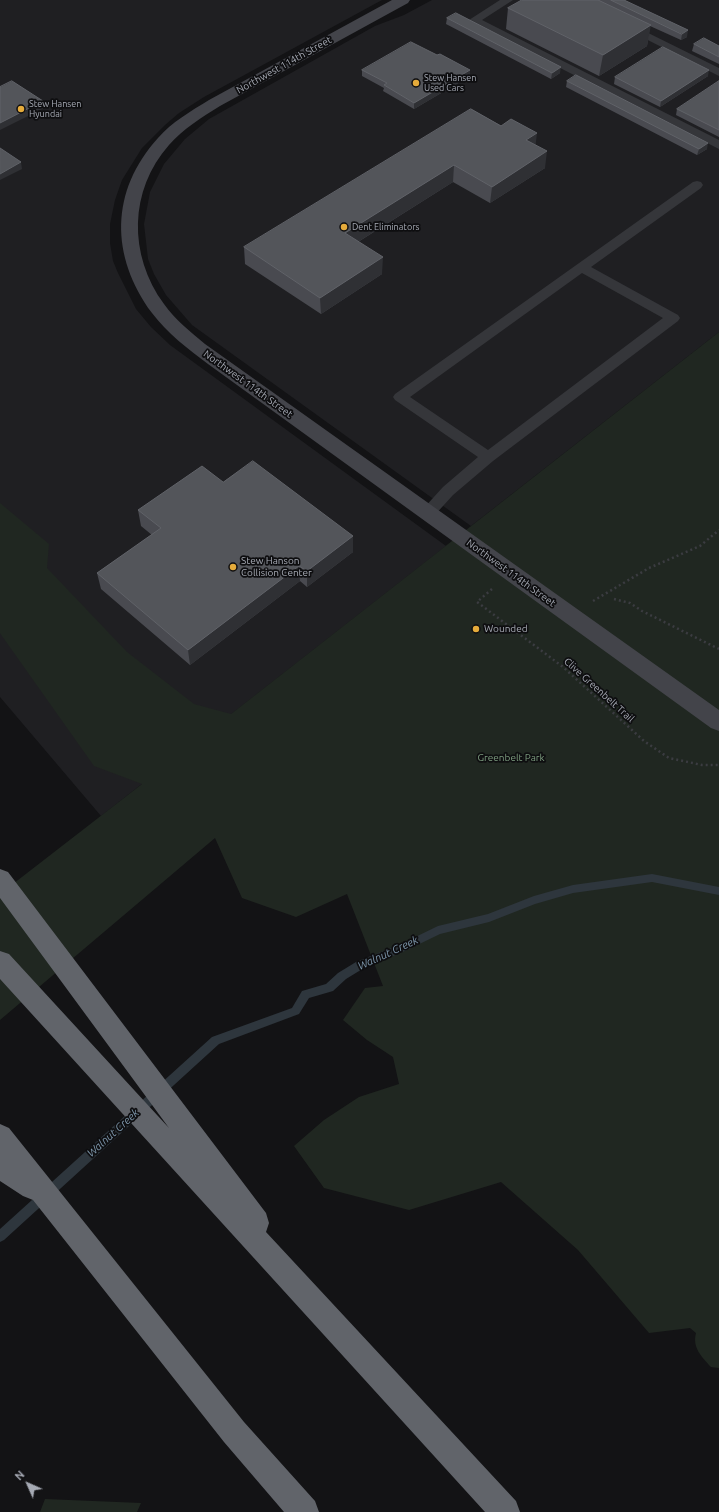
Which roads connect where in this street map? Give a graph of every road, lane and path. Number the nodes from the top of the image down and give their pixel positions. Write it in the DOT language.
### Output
graph roads {
  1 [pos="403,0"];
  2 [pos="508,0"];
  3 [pos="616,21"];
  4 [pos="719,73"];
  5 [pos="719,145"];
  6 [pos="698,185"];
  7 [pos="584,268"];
  8 [pos="488,457"];
  9 [pos="428,513"];
  10 [pos="719,530"];
  11 [pos="614,599"];
  12 [pos="477,602"];
  13 [pos="571,616"];
  14 [pos="719,649"];
  15 [pos="719,722"];
  16 [pos="719,765"];
  17 [pos="0,879"];
  18 [pos="0,962"];
  19 [pos="0,1137"];
  20 [pos="0,1166"];
  21 [pos="48,1197"];
  22 [pos="329,1320"];
  23 [pos="304,1512"];
  24 [pos="505,1512"];
  1 -- 9 [label="street, Northwest 114th Street"];
  2 -- 5 [label="lane"];
  3 -- 4 [label="lane"];
  6 -- 7 [label="lane"];
  7 -- 8 [label="lane"];
  7 -- 8 [label="lane"];
  8 -- 9 [label="lane"];
  9 -- 13 [label="street, Northwest 114th Street"];
  10 -- 13 [label="path"];
  11 -- 14 [label="path"];
  12 -- 16 [label="path, Clive Greenbelt Trail"];
  13 -- 15 [label="street, Northwest 114th Street"];
  17 -- 22 [label="highway"];
  18 -- 22 [label="highway"];
  19 -- 21 [label="highway"];
  20 -- 21 [label="highway"];
  21 -- 23 [label="highway"];
  22 -- 24 [label="highway"];
}
